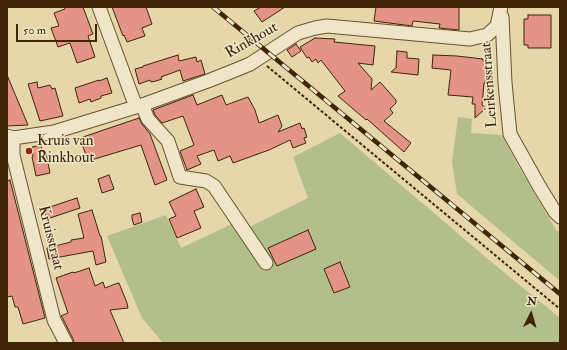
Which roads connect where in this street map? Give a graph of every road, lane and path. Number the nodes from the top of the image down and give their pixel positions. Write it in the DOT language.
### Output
graph roads {
  1 [pos="99,7"];
  2 [pos="501,8"];
  3 [pos="258,59"];
  4 [pos="139,106"];
  5 [pos="10,137"];
  6 [pos="560,217"];
  7 [pos="266,263"];
  8 [pos="560,308"];
  9 [pos="66,343"];
  1 -- 4 [label="street"];
  2 -- 3 [label="street, Rinkhout"];
  2 -- 6 [label="street, Leirkensstraat"];
  3 -- 4 [label="street, Rinkhout"];
  3 -- 8 [label="path"];
  4 -- 5 [label="street, Rinkhout"];
  4 -- 7 [label="street"];
  5 -- 9 [label="street, Kruisstraat"];
}
